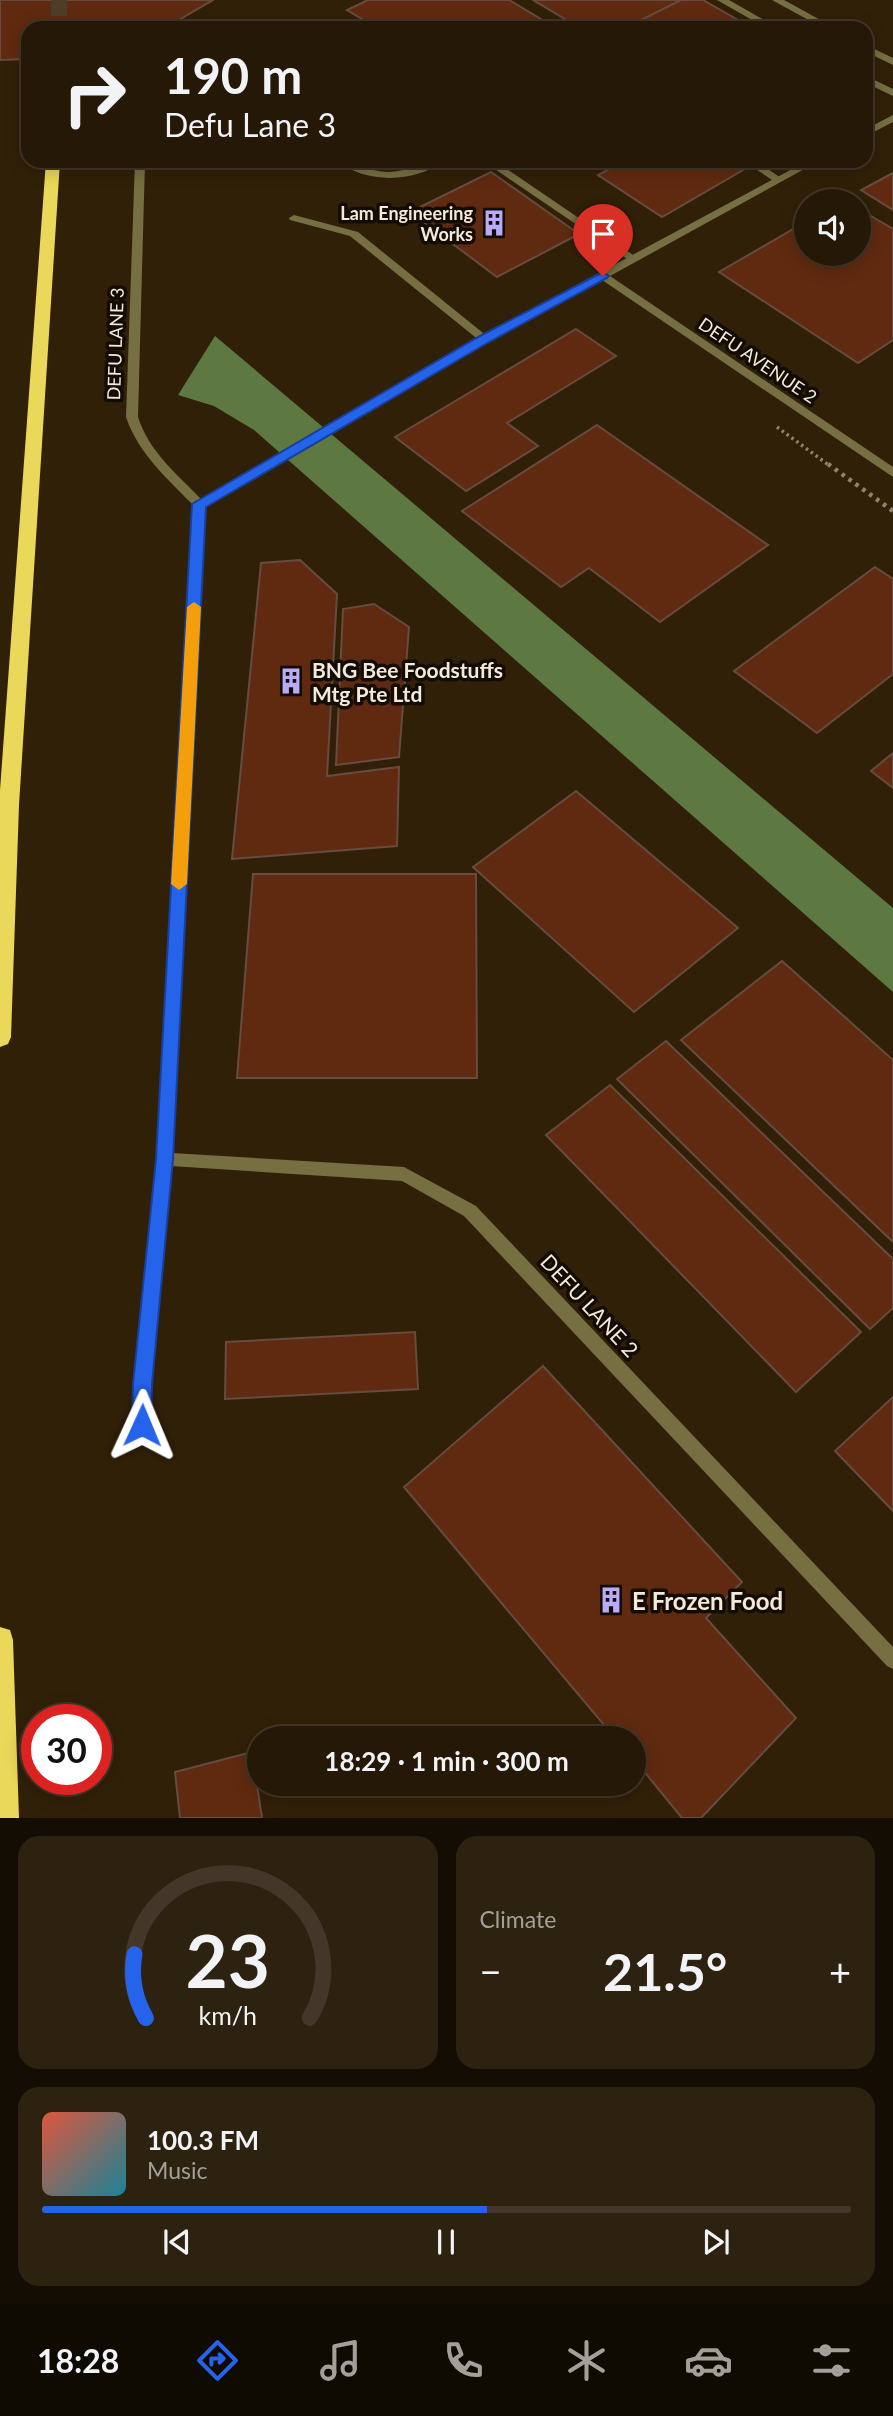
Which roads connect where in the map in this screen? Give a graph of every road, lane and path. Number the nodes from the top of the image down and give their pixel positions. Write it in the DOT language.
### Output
graph roads {
  1 [pos="722,0"];
  2 [pos="778,0"];
  3 [pos="760,21"];
  4 [pos="817,21"];
  5 [pos="873,52"];
  6 [pos="893,62"];
  7 [pos="873,83"];
  8 [pos="893,93"];
  9 [pos="893,118"];
  10 [pos="873,128"];
  11 [pos="53,168"];
  12 [pos="140,168"];
  13 [pos="359,168"];
  14 [pos="425,168"];
  15 [pos="498,168"];
  16 [pos="760,168"];
  17 [pos="801,168"];
  18 [pos="779,180"];
  19 [pos="295,218"];
  20 [pos="634,259"];
  21 [pos="603,276"];
  22 [pos="484,339"];
  23 [pos="893,473"];
  24 [pos="199,504"];
  25 [pos="0,1037"];
  26 [pos="164,1159"];
  27 [pos="142,1425"];
  28 [pos="0,1640"];
  29 [pos="893,1660"];
  30 [pos="5,1818"];
  1 -- 3 [label="street"];
  2 -- 4 [label="street"];
  5 -- 6 [label="street"];
  7 -- 8 [label="street"];
  9 -- 10 [label="street"];
  11 -- 25 [label="highway"];
  12 -- 24 [label="street, DEFU LANE 3"];
  13 -- 14 [label="street"];
  15 -- 20 [label="street"];
  16 -- 18 [label="street"];
  17 -- 18 [label="street"];
  18 -- 20 [label="street"];
  19 -- 22 [label="street"];
  20 -- 21 [label="street"];
  21 -- 22 [label="street"];
  21 -- 23 [label="street, DEFU AVENUE 2"];
  22 -- 24 [label="street"];
  24 -- 26 [label="street"];
  26 -- 27 [label="street"];
  26 -- 29 [label="street, DEFU LANE 2"];
  28 -- 30 [label="highway"];
}
